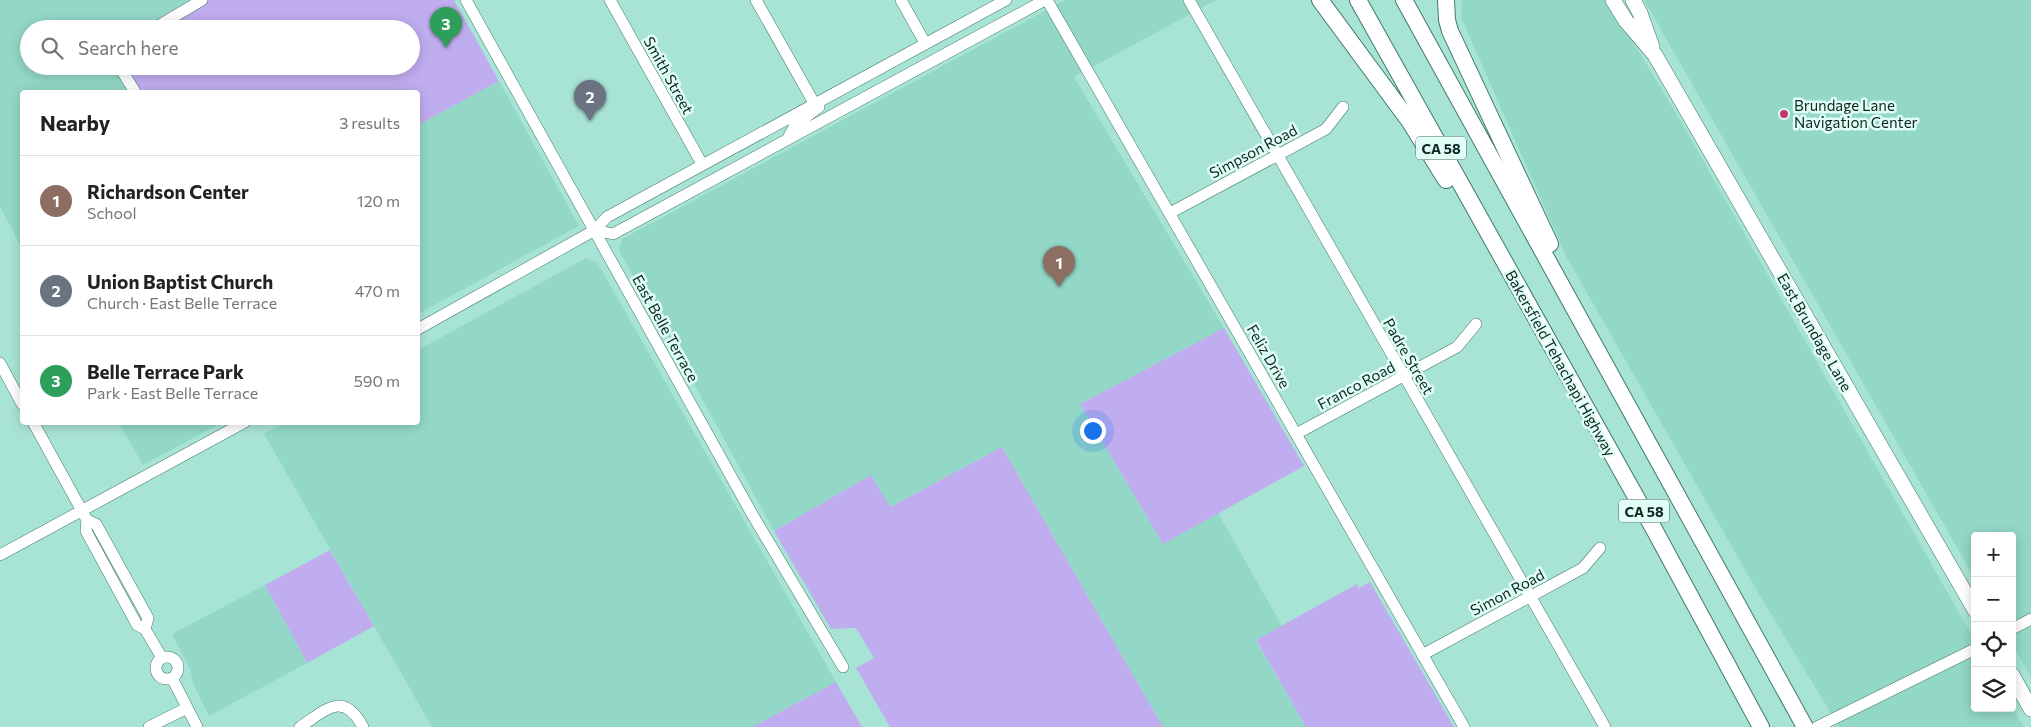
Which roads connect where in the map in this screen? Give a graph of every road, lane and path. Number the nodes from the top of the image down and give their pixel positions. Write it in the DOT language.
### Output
graph roads {
  1 [pos="202,0"];
  2 [pos="466,0"];
  3 [pos="610,0"];
  4 [pos="756,0"];
  5 [pos="902,0"];
  6 [pos="1006,0"];
  7 [pos="1046,0"];
  8 [pos="1190,0"];
  9 [pos="1320,0"];
  10 [pos="1358,0"];
  11 [pos="1404,0"];
  12 [pos="1446,0"];
  13 [pos="1613,0"];
  14 [pos="1633,0"];
  15 [pos="168,20"];
  16 [pos="926,43"];
  17 [pos="1655,55"];
  18 [pos="125,75"];
  19 [pos="855,81"];
  20 [pos="134,90"];
  21 [pos="814,104"];
  22 [pos="1343,107"];
  23 [pos="788,138"];
  24 [pos="1277,155"];
  25 [pos="702,164"];
  26 [pos="1170,213"];
  27 [pos="595,230"];
  28 [pos="1560,283"];
  29 [pos="1525,297"];
  30 [pos="1476,324"];
  31 [pos="420,329"];
  32 [pos="0,363"];
  33 [pos="1403,376"];
  34 [pos="20,400"];
  35 [pos="35,425"];
  36 [pos="241,425"];
  37 [pos="1296,434"];
  38 [pos="84,515"];
  39 [pos="1600,548"];
  40 [pos="0,555"];
  41 [pos="1530,597"];
  42 [pos="1971,603"];
  43 [pos="2031,619"];
  44 [pos="2016,627"];
  45 [pos="1971,651"];
  46 [pos="1422,655"];
  47 [pos="843,668"];
  48 [pos="2016,682"];
  49 [pos="187,708"];
  50 [pos="2031,709"];
  51 [pos="149,727"];
  52 [pos="197,727"];
  53 [pos="300,727"];
  54 [pos="363,727"];
  55 [pos="1464,727"];
  56 [pos="1605,727"];
  57 [pos="1761,727"];
  58 [pos="1805,727"];
  59 [pos="1817,727"];
  1 -- 15 [label="street"];
  2 -- 27 [label="street, East Belle Terrace"];
  3 -- 25 [label="street, Smith Street"];
  4 -- 21 [label="street"];
  5 -- 16 [label="street"];
  6 -- 16 [label="street"];
  7 -- 23 [label="street"];
  7 -- 26 [label="street, Feliz Drive"];
  8 -- 24 [label="street, Padre Street"];
  9 -- 29 [label="highway"];
  10 -- 29 [label="highway, Bakersfield Tehachapi Highway / CA 58"];
  11 -- 28 [label="highway, CA 58"];
  12 -- 28 [label="highway"];
  13 -- 17 [label="main road, East Brundage Lane"];
  14 -- 17 [label="main road, East Brundage Lane"];
  16 -- 19 [label="street"];
  17 -- 42 [label="main road, East Brundage Lane"];
  18 -- 20 [label="street"];
  19 -- 21 [label="street"];
  19 -- 23 [label="street"];
  21 -- 25 [label="street"];
  22 -- 24 [label="street, Simpson Road"];
  23 -- 27 [label="street"];
  24 -- 26 [label="street, Simpson Road"];
  24 -- 33 [label="street, Padre Street"];
  25 -- 27 [label="street"];
  26 -- 37 [label="street, Feliz Drive"];
  27 -- 31 [label="street"];
  27 -- 47 [label="street, East Belle Terrace"];
  28 -- 58 [label="highway, CA 58"];
  29 -- 57 [label="highway, Bakersfield Tehachapi Highway / CA 58"];
  30 -- 33 [label="street, Franco Road"];
  32 -- 34 [label="street"];
  33 -- 37 [label="street, Franco Road"];
  33 -- 41 [label="street, Padre Street"];
  35 -- 38 [label="street"];
  36 -- 38 [label="street"];
  37 -- 46 [label="street, Feliz Drive"];
  38 -- 40 [label="street"];
  38 -- 49 [label="street"];
  39 -- 41 [label="street, Simon Road"];
  41 -- 46 [label="street, Simon Road"];
  41 -- 56 [label="street, Padre Street"];
  43 -- 44 [label="street"];
  45 -- 59 [label="street"];
  46 -- 55 [label="street, Feliz Drive"];
  48 -- 50 [label="main road"];
  49 -- 51 [label="street"];
  49 -- 52 [label="street"];
  53 -- 54 [label="street"];
}
